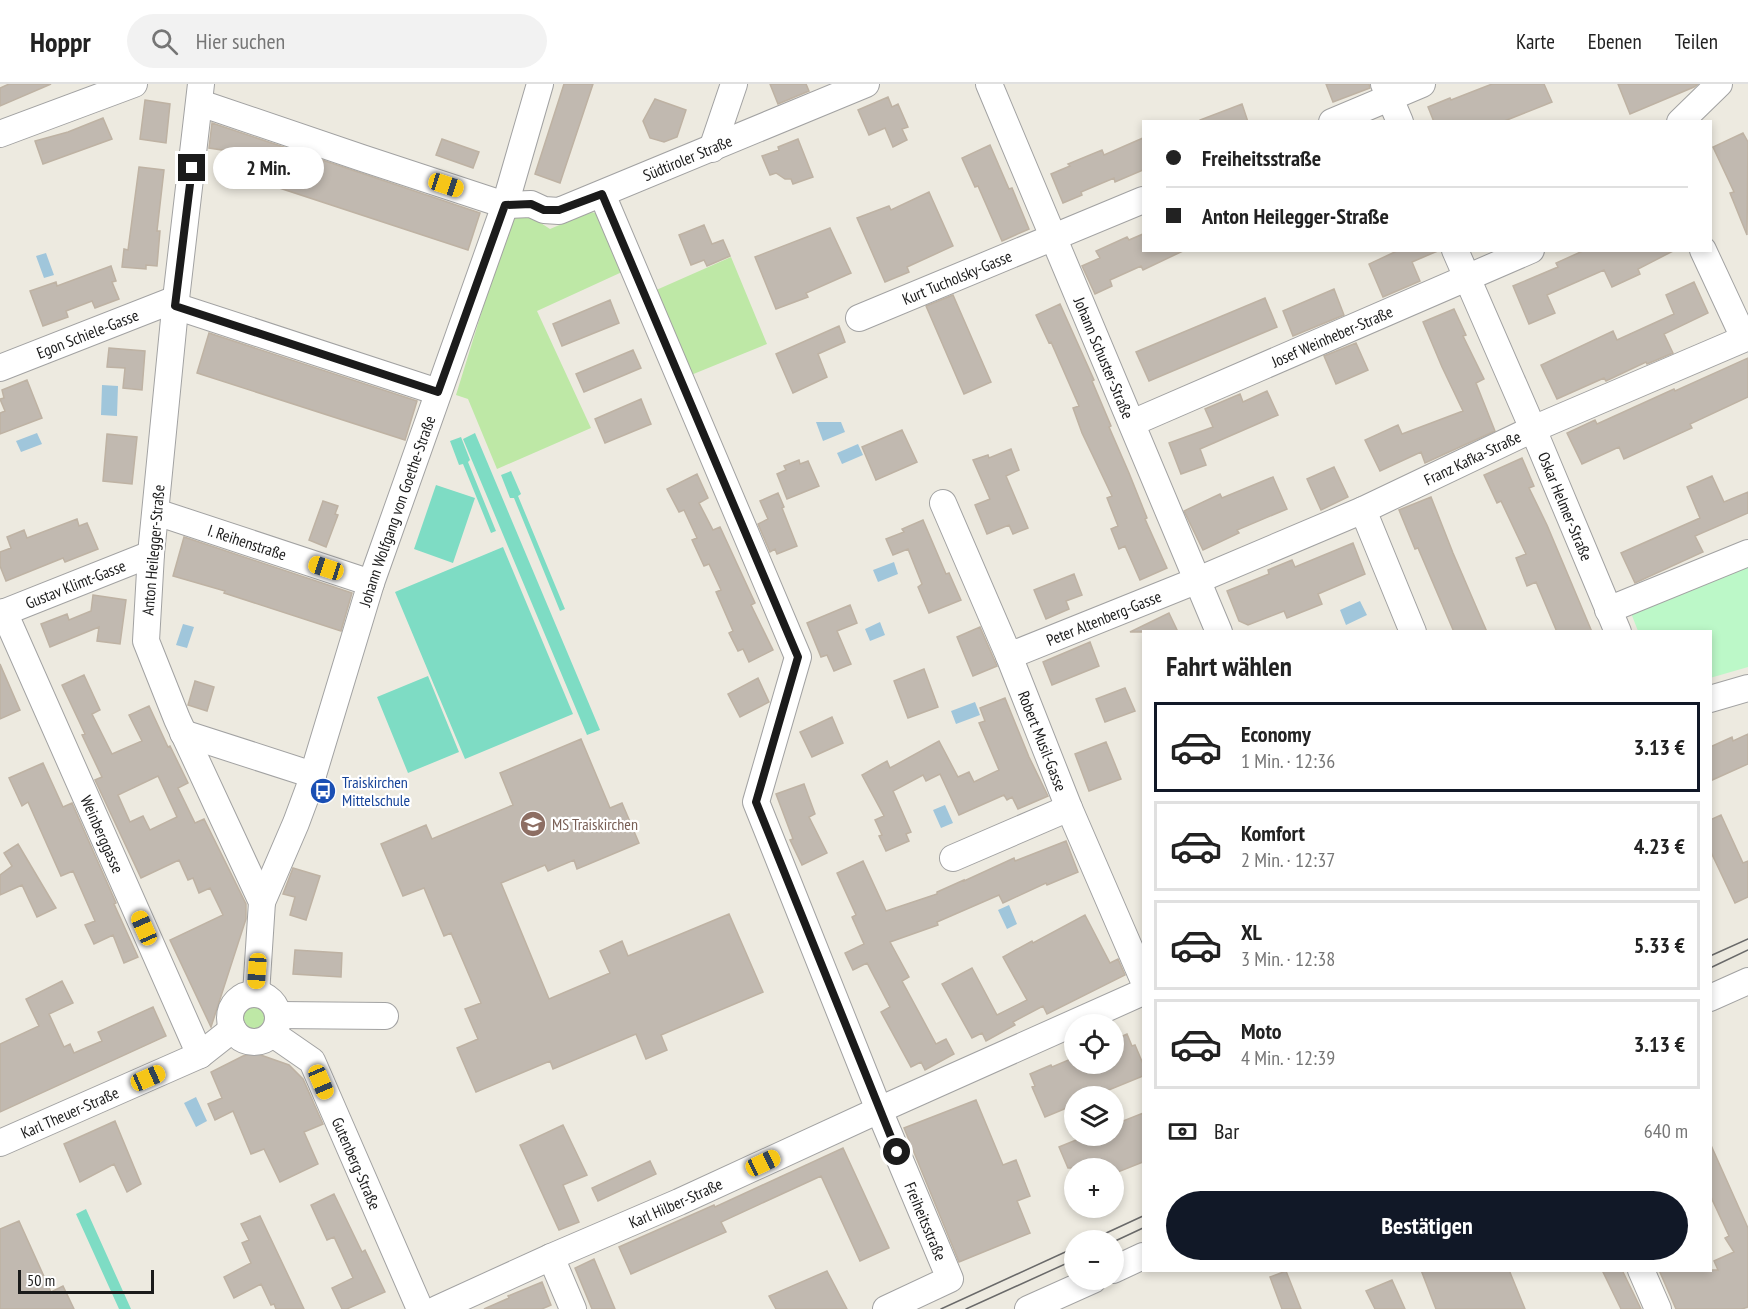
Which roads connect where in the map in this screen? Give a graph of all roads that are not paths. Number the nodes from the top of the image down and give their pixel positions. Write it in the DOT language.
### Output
graph roads {
  1 [pos="134,84"];
  2 [pos="540,84"];
  3 [pos="734,84"];
  4 [pos="866,84"];
  5 [pos="989,84"];
  6 [pos="1422,84"];
  7 [pos="1719,84"];
  8 [pos="1387,91"];
  9 [pos="201,93"];
  10 [pos="1336,120"];
  11 [pos="1399,120"];
  12 [pos="1682,120"];
  13 [pos="0,134"];
  14 [pos="712,148"];
  15 [pos="602,194"];
  16 [pos="1142,200"];
  17 [pos="505,205"];
  18 [pos="1054,236"];
  19 [pos="1456,252"];
  20 [pos="1526,252"];
  21 [pos="1704,252"];
  22 [pos="1467,277"];
  23 [pos="175,303"];
  24 [pos="859,318"];
  25 [pos="1746,337"];
  26 [pos="0,368"];
  27 [pos="438,392"];
  28 [pos="1132,423"];
  29 [pos="1533,429"];
  30 [pos="943,503"];
  31 [pos="1363,510"];
  32 [pos="156,512"];
  33 [pos="1748,553"];
  34 [pos="151,554"];
  35 [pos="1198,580"];
  36 [pos="371,583"];
  37 [pos="2,613"];
  38 [pos="1613,621"];
  39 [pos="1219,630"];
  40 [pos="1412,630"];
  41 [pos="1009,656"];
  42 [pos="1748,688"];
  43 [pos="1712,698"];
  44 [pos="183,733"];
  45 [pos="313,775"];
  46 [pos="1069,808"];
  47 [pos="953,858"];
  48 [pos="262,902"];
  49 [pos="1142,977"];
  50 [pos="1748,981"];
  51 [pos="1142,992"];
  52 [pos="256,994"];
  53 [pos="1712,997"];
  54 [pos="385,1016"];
  55 [pos="276,1025"];
  56 [pos="233,1029"];
  57 [pos="200,1055"];
  58 [pos="879,1110"];
  59 [pos="0,1143"];
  60 [pos="1142,1256"];
  61 [pos="551,1257"];
  62 [pos="1124,1265"];
  63 [pos="1642,1272"];
  64 [pos="1071,1290"];
  65 [pos="420,1309"];
  66 [pos="437,1309"];
  67 [pos="573,1309"];
  68 [pos="886,1309"];
  69 [pos="1028,1309"];
  70 [pos="1658,1309"];
  1 -- 13 [label="street"];
  2 -- 17 [label="street, Johann Wolfgang von Goethe-Straße"];
  3 -- 14 [label="street"];
  4 -- 14 [label="street, Südtiroler Straße"];
  5 -- 18 [label="street, Johann Schuster-Straße"];
  6 -- 8 [label="street"];
  7 -- 12 [label="street"];
  8 -- 10 [label="street"];
  8 -- 11 [label="street"];
  9 -- 17 [label="street, Südtiroler Straße"];
  9 -- 23 [label="street, Anton Heilegger-Straße"];
  14 -- 15 [label="street, Südtiroler Straße"];
  15 -- 17 [label="street, Südtiroler Straße"];
  15 -- 58 [label="street, Freiheitsstraße"];
  16 -- 18 [label="street, Kurt Tucholsky-Gasse"];
  17 -- 27 [label="street, Johann Wolfgang von Goethe-Straße"];
  18 -- 24 [label="street, Kurt Tucholsky-Gasse"];
  18 -- 28 [label="street, Johann Schuster-Straße"];
  19 -- 22 [label="street, Oskar Helmer-Straße"];
  20 -- 22 [label="street, Josef Weinheber-Straße"];
  21 -- 25 [label="street"];
  22 -- 28 [label="street, Josef Weinheber-Straße"];
  22 -- 29 [label="street, Oskar Helmer-Straße"];
  23 -- 26 [label="street, Egon Schiele-Gasse"];
  23 -- 27 [label="street"];
  23 -- 32 [label="street, Anton Heilegger-Straße"];
  25 -- 29 [label="street, Franz Kafka-Straße"];
  27 -- 36 [label="street, Johann Wolfgang von Goethe-Straße"];
  28 -- 35 [label="street, Johann Schuster-Straße"];
  29 -- 31 [label="street, Franz Kafka-Straße"];
  29 -- 38 [label="street, Oskar Helmer-Straße"];
  30 -- 41 [label="street, Robert Musil-Gasse"];
  31 -- 35 [label="street, Franz Kafka-Straße"];
  31 -- 40 [label="street"];
  32 -- 34 [label="street, Anton Heilegger-Straße"];
  32 -- 36 [label="street, I. Reihenstraße"];
  33 -- 38 [label="street"];
  34 -- 37 [label="street, Gustav Klimt-Gasse"];
  34 -- 44 [label="street, Anton Heilegger-Straße"];
  35 -- 39 [label="street, Johann Schuster-Straße"];
  35 -- 41 [label="street, Peter Altenberg-Gasse"];
  36 -- 45 [label="street, Johann Wolfgang von Goethe-Straße"];
  37 -- 57 [label="street, Weinberggasse"];
  41 -- 46 [label="street, Robert Musil-Gasse"];
  42 -- 43 [label="street"];
  44 -- 45 [label="street"];
  44 -- 48 [label="street, Anton Heilegger-Straße"];
  45 -- 48 [label="street, Johann Wolfgang von Goethe-Straße"];
  46 -- 47 [label="street"];
  46 -- 49 [label="street, Robert Musil-Gasse"];
  48 -- 52 [label="street, Anton Heilegger-Straße"];
  50 -- 53 [label="street"];
  51 -- 58 [label="street, Karl Hilber-Straße"];
  52 -- 55 [label="street"];
  52 -- 56 [label="street"];
  54 -- 55 [label="street"];
  55 -- 56 [label="street"];
  55 -- 65 [label="street, Gutenberg-Straße"];
  56 -- 57 [label="street, Karl Theuer-Straße"];
  57 -- 59 [label="street, Karl Theuer-Straße"];
  58 -- 61 [label="street, Karl Hilber-Straße"];
  58 -- 68 [label="street, Freiheitsstraße"];
  60 -- 62 [label="street"];
  61 -- 66 [label="street, Karl Hilber-Straße"];
  61 -- 67 [label="street"];
  63 -- 70 [label="street"];
  64 -- 69 [label="street"];
}
